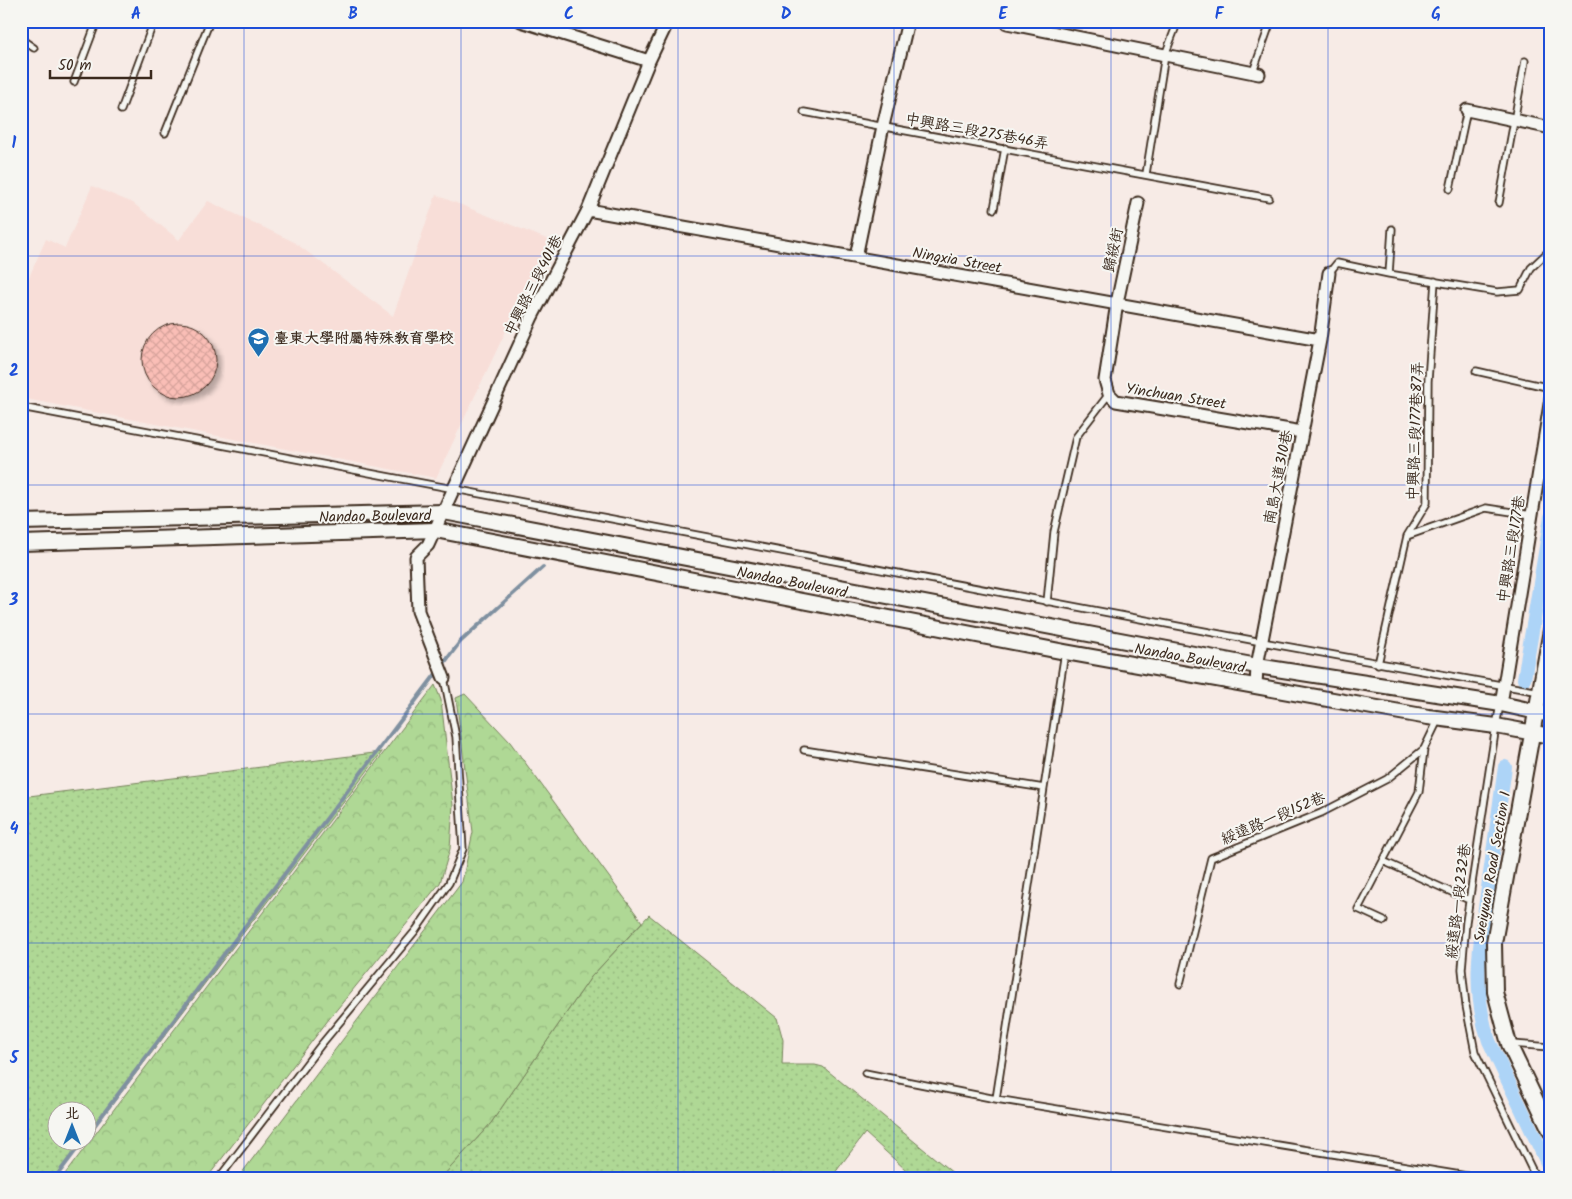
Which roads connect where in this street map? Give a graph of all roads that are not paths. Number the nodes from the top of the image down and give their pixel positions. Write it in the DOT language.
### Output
graph roads {
  1 [pos="97,21"];
  2 [pos="154,21"];
  3 [pos="210,21"];
  4 [pos="521,21"];
  5 [pos="668,21"];
  6 [pos="908,21"];
  7 [pos="1178,21"];
  8 [pos="1271,21"];
  9 [pos="1007,24"];
  10 [pos="21,39"];
  11 [pos="34,48"];
  12 [pos="1165,55"];
  13 [pos="649,61"];
  14 [pos="1525,61"];
  15 [pos="1256,73"];
  16 [pos="74,82"];
  17 [pos="121,110"];
  18 [pos="1468,110"];
  19 [pos="804,112"];
  20 [pos="1514,121"];
  21 [pos="883,126"];
  22 [pos="1551,128"];
  23 [pos="165,133"];
  24 [pos="1005,148"];
  25 [pos="1146,174"];
  26 [pos="1450,189"];
  27 [pos="1269,198"];
  28 [pos="1138,203"];
  29 [pos="1498,203"];
  30 [pos="994,209"];
  31 [pos="588,210"];
  32 [pos="1392,230"];
  33 [pos="1551,249"];
  34 [pos="856,257"];
  35 [pos="1329,274"];
  36 [pos="1389,274"];
  37 [pos="1435,281"];
  38 [pos="1117,303"];
  39 [pos="1320,340"];
  40 [pos="1476,371"];
  41 [pos="1551,388"];
  42 [pos="1109,394"];
  43 [pos="1551,398"];
  44 [pos="21,406"];
  45 [pos="1302,432"];
  46 [pos="454,490"];
  47 [pos="444,512"];
  48 [pos="1532,515"];
  49 [pos="21,522"];
  50 [pos="436,530"];
  51 [pos="1407,536"];
  52 [pos="21,543"];
  53 [pos="1047,602"];
  54 [pos="1551,630"];
  55 [pos="1262,642"];
  56 [pos="1065,652"];
  57 [pos="1378,664"];
  58 [pos="1257,666"];
  59 [pos="444,678"];
  60 [pos="1256,686"];
  61 [pos="1504,687"];
  62 [pos="1546,694"];
  63 [pos="1501,704"];
  64 [pos="1544,714"];
  65 [pos="1439,718"];
  66 [pos="1496,726"];
  67 [pos="1533,732"];
  68 [pos="1551,736"];
  69 [pos="1424,749"];
  70 [pos="804,750"];
  71 [pos="1044,788"];
  72 [pos="1382,862"];
  73 [pos="1469,900"];
  74 [pos="1384,921"];
  75 [pos="1180,984"];
  76 [pos="1509,1044"];
  77 [pos="1551,1047"];
  78 [pos="865,1073"];
  79 [pos="996,1099"];
  80 [pos="1551,1132"];
  81 [pos="219,1178"];
  82 [pos="1479,1178"];
  83 [pos="1536,1178"];
  1 -- 16 [label="lane"];
  2 -- 17 [label="lane"];
  3 -- 23 [label="lane"];
  4 -- 13 [label="street"];
  5 -- 13 [label="street, 中興路三段401巷"];
  6 -- 21 [label="street"];
  7 -- 12 [label="lane"];
  8 -- 15 [label="lane"];
  9 -- 12 [label="street"];
  10 -- 11 [label="lane"];
  12 -- 15 [label="street"];
  12 -- 25 [label="lane"];
  13 -- 31 [label="street, 中興路三段401巷"];
  14 -- 20 [label="lane"];
  18 -- 20 [label="street"];
  18 -- 26 [label="lane"];
  19 -- 21 [label="lane, 中興路三段275巷46弄"];
  20 -- 22 [label="street"];
  20 -- 29 [label="lane"];
  21 -- 24 [label="lane, 中興路三段275巷46弄"];
  21 -- 34 [label="street"];
  24 -- 25 [label="lane, 中興路三段275巷46弄"];
  24 -- 30 [label="lane"];
  25 -- 27 [label="lane, 中興路三段275巷46弄"];
  28 -- 38 [label="street, 歸綏街"];
  31 -- 34 [label="street, Ningxia Street"];
  31 -- 46 [label="street, 中興路三段401巷"];
  32 -- 36 [label="lane"];
  33 -- 37 [label="lane"];
  34 -- 38 [label="street, Ningxia Street"];
  35 -- 36 [label="lane"];
  35 -- 39 [label="street, 南島大道310巷"];
  36 -- 37 [label="lane"];
  37 -- 51 [label="lane, 中興路三段177巷87弄"];
  38 -- 39 [label="street, Ningxia Street"];
  38 -- 42 [label="street, Yinchuan Street"];
  39 -- 45 [label="street, 南島大道310巷"];
  40 -- 41 [label="lane"];
  42 -- 45 [label="street, Yinchuan Street"];
  42 -- 53 [label="lane"];
  43 -- 48 [label="street, 中興路三段177巷"];
  44 -- 46 [label="lane"];
  45 -- 55 [label="street, 南島大道310巷"];
  46 -- 47 [label="street, 中興路三段401巷"];
  46 -- 53 [label="lane"];
  47 -- 49 [label="street, Nandao Boulevard"];
  47 -- 50 [label="street, 中興路三段401巷"];
  47 -- 58 [label="street, Nandao Boulevard"];
  48 -- 51 [label="lane"];
  48 -- 61 [label="street, 中興路三段177巷"];
  50 -- 52 [label="street, Nandao Boulevard"];
  50 -- 56 [label="street, Nandao Boulevard"];
  50 -- 59 [label="street, 中興路三段401巷"];
  51 -- 57 [label="lane, 中興路三段177巷87弄"];
  53 -- 55 [label="lane"];
  54 -- 62 [label="street, Sueiyuan Road Section 1"];
  55 -- 57 [label="lane"];
  55 -- 58 [label="street, 南島大道310巷"];
  56 -- 60 [label="street, Nandao Boulevard"];
  56 -- 71 [label="lane"];
  57 -- 61 [label="lane"];
  58 -- 60 [label="street, 南島大道310巷"];
  58 -- 63 [label="street, Nandao Boulevard"];
  59 -- 81 [label="lane"];
  60 -- 65 [label="street, Nandao Boulevard"];
  61 -- 62 [label="lane"];
  61 -- 63 [label="street, 中興路三段177巷"];
  62 -- 64 [label="street, Sueiyuan Road Section 1"];
  63 -- 64 [label="street, Nandao Boulevard"];
  63 -- 66 [label="lane, 綏遠路一段232巷"];
  64 -- 67 [label="street, Sueiyuan Road Section 1"];
  65 -- 66 [label="street, Nandao Boulevard"];
  65 -- 69 [label="lane, 綏遠路一段152巷"];
  66 -- 67 [label="street, Nandao Boulevard"];
  66 -- 73 [label="lane, 綏遠路一段232巷"];
  67 -- 68 [label="street, Nandao Boulevard"];
  67 -- 76 [label="street, Sueiyuan Road Section 1"];
  69 -- 72 [label="lane"];
  69 -- 75 [label="lane, 綏遠路一段152巷"];
  70 -- 71 [label="lane"];
  71 -- 79 [label="lane"];
  72 -- 73 [label="lane"];
  72 -- 74 [label="lane"];
  73 -- 83 [label="lane, 綏遠路一段232巷"];
  76 -- 77 [label="lane"];
  76 -- 80 [label="street, Sueiyuan Road Section 1"];
  78 -- 79 [label="lane"];
  79 -- 82 [label="lane"];
}
